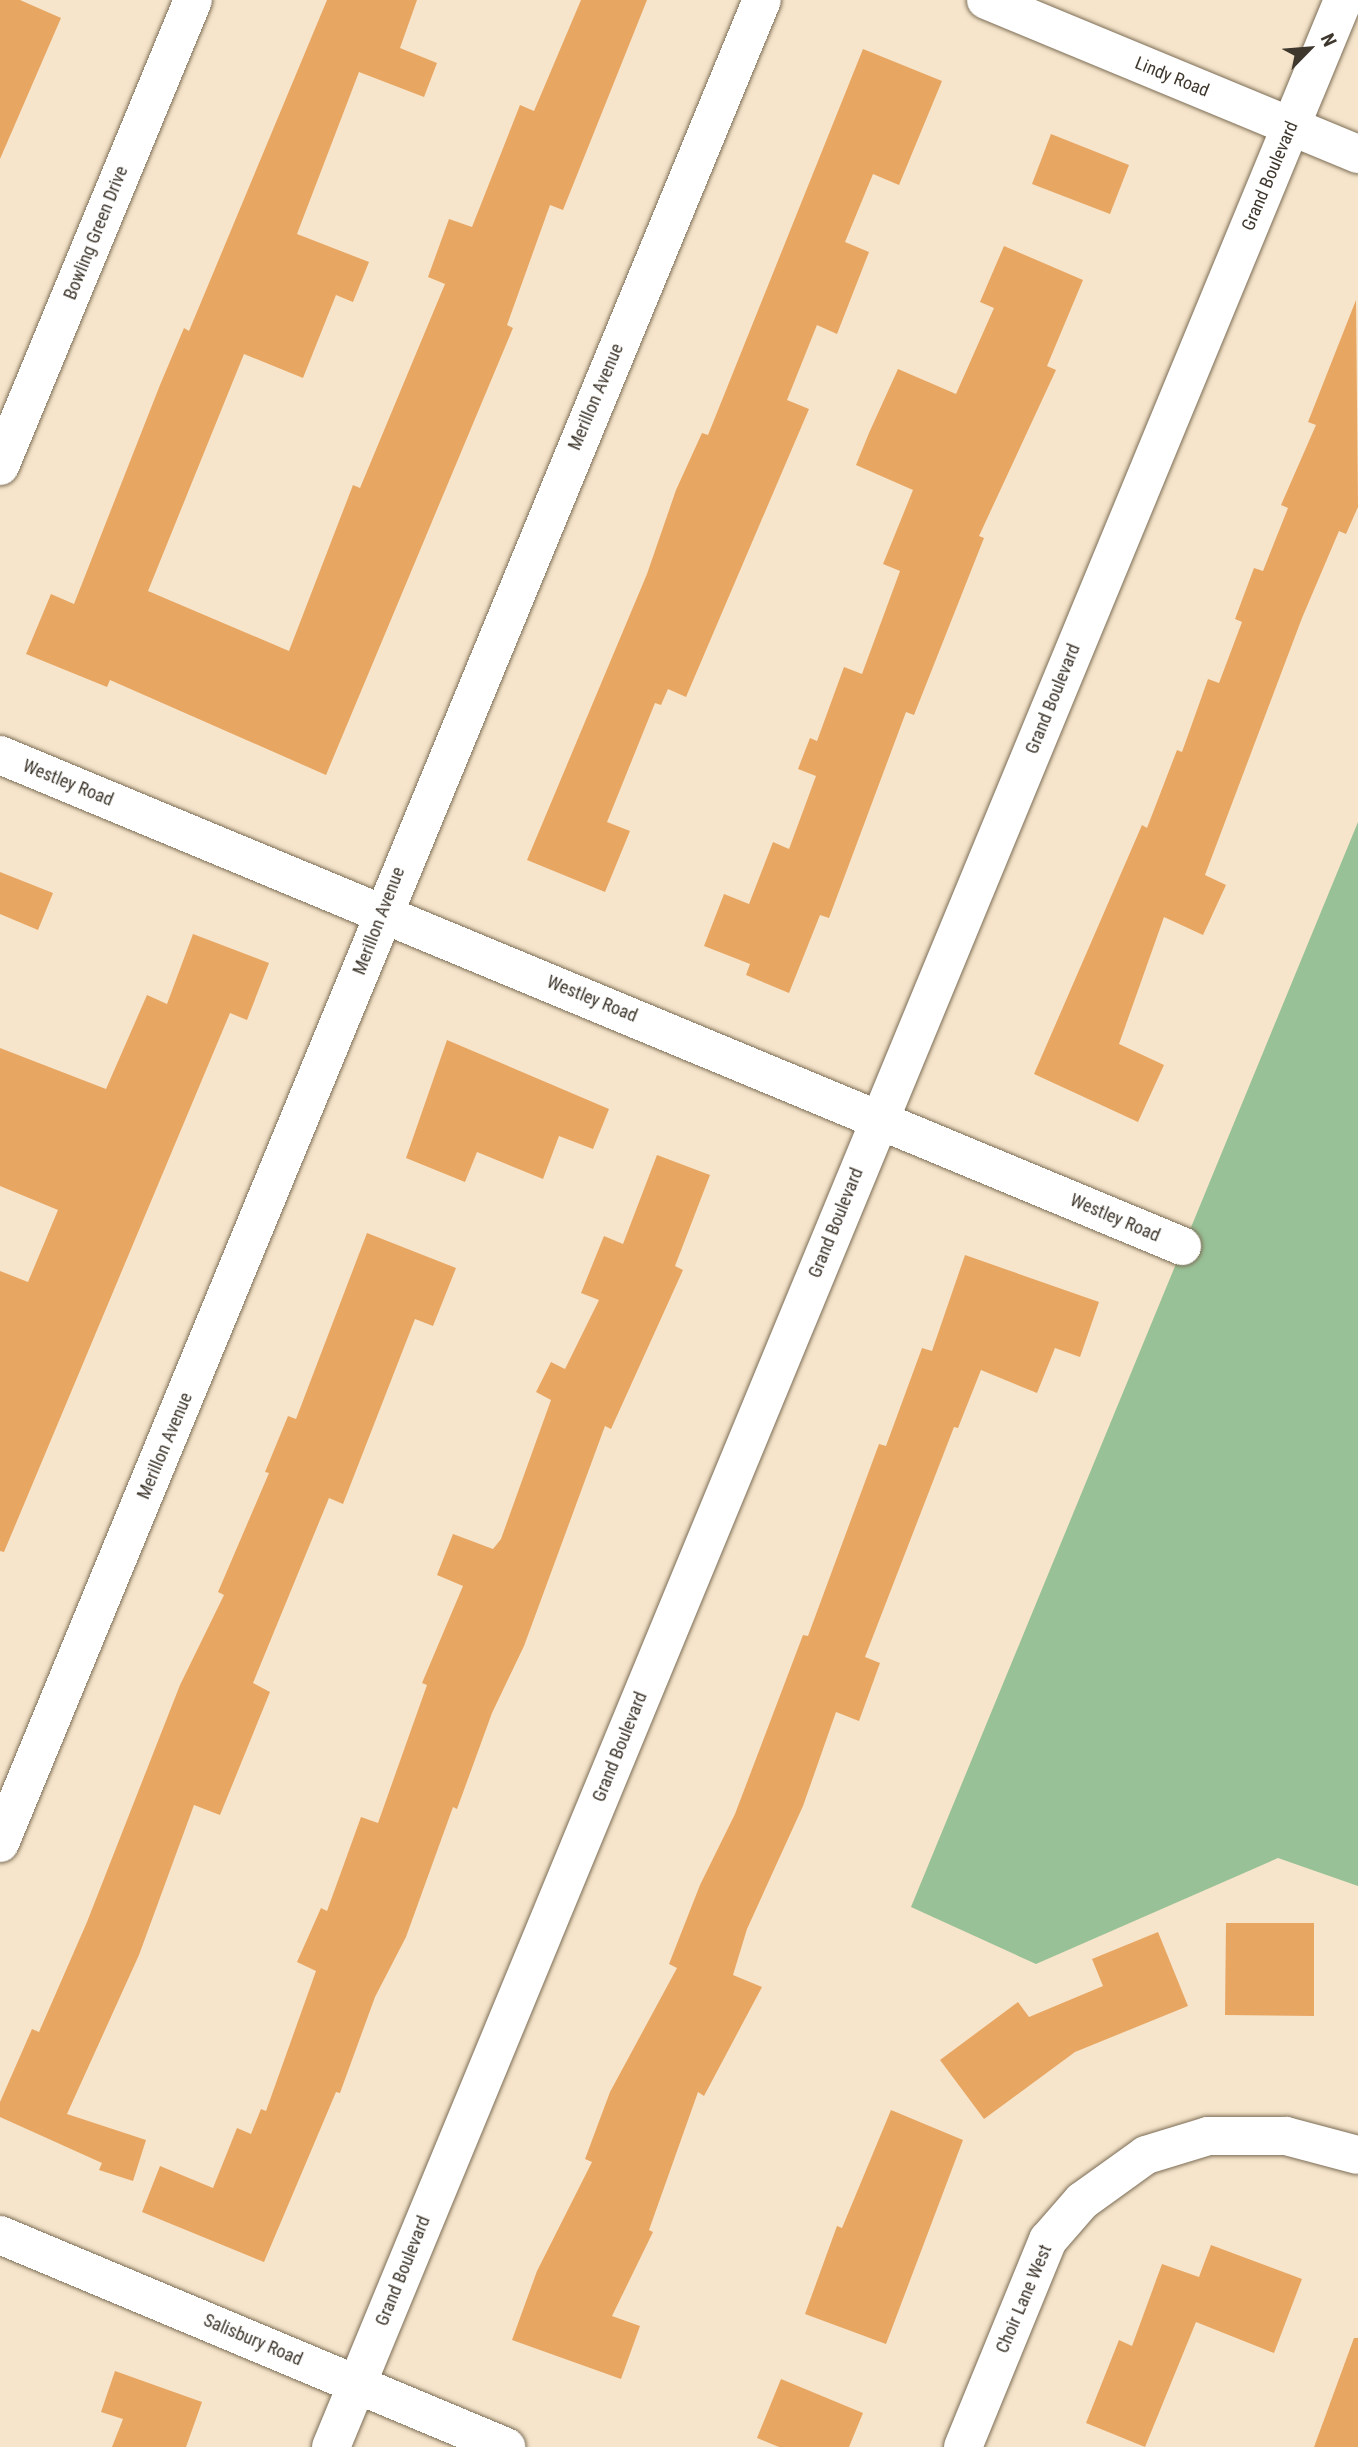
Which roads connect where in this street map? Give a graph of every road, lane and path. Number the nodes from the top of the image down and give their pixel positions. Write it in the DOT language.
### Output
graph roads {
  1 [pos="193,0"];
  2 [pos="762,0"];
  3 [pos="986,0"];
  4 [pos="1343,0"];
  5 [pos="1290,126"];
  6 [pos="1358,154"];
  7 [pos="0,466"];
  8 [pos="0,755"];
  9 [pos="381,912"];
  10 [pos="880,1117"];
  11 [pos="1182,1247"];
  12 [pos="0,1843"];
  13 [pos="1358,2155"];
  14 [pos="0,2235"];
  15 [pos="357,2383"];
  16 [pos="331,2447"];
  17 [pos="506,2447"];
  18 [pos="963,2447"];
  1 -- 7 [label="street, Bowling Green Drive"];
  2 -- 9 [label="street, Merillon Avenue"];
  3 -- 5 [label="street, Lindy Road"];
  4 -- 5 [label="street, Grand Boulevard"];
  5 -- 6 [label="street, Lindy Road"];
  5 -- 10 [label="street, Grand Boulevard"];
  8 -- 9 [label="street, Westley Road"];
  9 -- 10 [label="street, Westley Road"];
  9 -- 12 [label="street, Merillon Avenue"];
  10 -- 11 [label="street, Westley Road"];
  10 -- 15 [label="street, Grand Boulevard"];
  13 -- 18 [label="street, Choir Lane West"];
  14 -- 15 [label="street, Salisbury Road"];
  15 -- 16 [label="street, Grand Boulevard"];
  15 -- 17 [label="street, Salisbury Road"];
}
